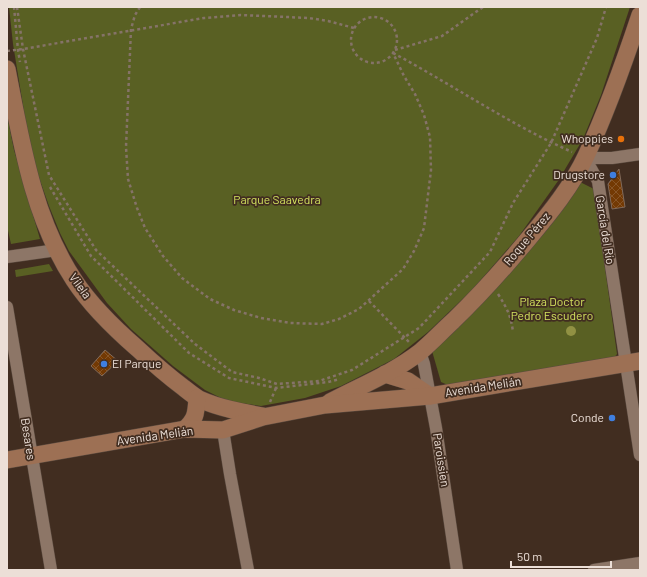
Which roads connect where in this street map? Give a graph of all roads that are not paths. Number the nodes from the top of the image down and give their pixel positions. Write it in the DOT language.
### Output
graph roads {
  1 [pos="640,15"];
  2 [pos="14,67"];
  3 [pos="640,154"];
  4 [pos="585,158"];
  5 [pos="57,250"];
  6 [pos="7,257"];
  7 [pos="7,307"];
  8 [pos="414,347"];
  9 [pos="633,362"];
  10 [pos="385,374"];
  11 [pos="430,396"];
  12 [pos="197,398"];
  13 [pos="325,406"];
  14 [pos="263,416"];
  15 [pos="185,429"];
  16 [pos="223,430"];
  17 [pos="640,455"];
  18 [pos="31,456"];
  19 [pos="7,460"];
  20 [pos="640,563"];
  21 [pos="51,570"];
  22 [pos="248,570"];
  23 [pos="457,570"];
  24 [pos="594,570"];
  1 -- 4 [label="street"];
  2 -- 5 [label="street, Vilela"];
  3 -- 4 [label="street"];
  4 -- 8 [label="street, Roque Pérez"];
  4 -- 9 [label="street, García del Río"];
  5 -- 6 [label="street"];
  5 -- 12 [label="street, Vilela"];
  7 -- 18 [label="street, Besares"];
  8 -- 10 [label="street, Avenida Melián"];
  8 -- 11 [label="street, Paroissien"];
  9 -- 11 [label="street, Avenida Melián"];
  9 -- 17 [label="street, García del Río"];
  10 -- 11 [label="street"];
  10 -- 13 [label="street, Avenida Melián"];
  11 -- 13 [label="street, Avenida Melián"];
  11 -- 23 [label="street, Paroissien"];
  12 -- 14 [label="street, Vilela"];
  12 -- 15 [label="street"];
  13 -- 14 [label="street, Avenida Melián"];
  14 -- 16 [label="street, Avenida Melián"];
  15 -- 16 [label="street, Avenida Melián"];
  15 -- 18 [label="street, Avenida Melián"];
  16 -- 22 [label="street"];
  18 -- 19 [label="street, Avenida Melián"];
  18 -- 21 [label="street, Besares"];
  20 -- 24 [label="street"];
}
